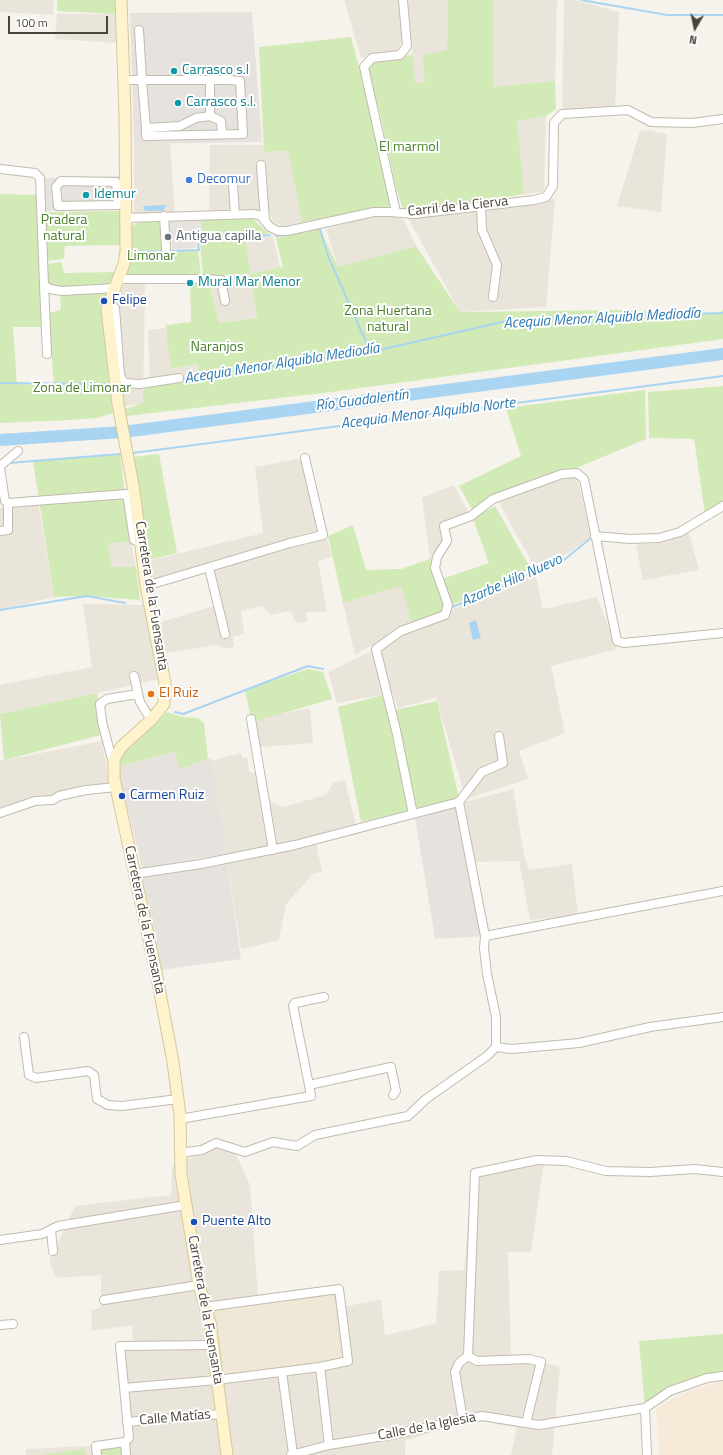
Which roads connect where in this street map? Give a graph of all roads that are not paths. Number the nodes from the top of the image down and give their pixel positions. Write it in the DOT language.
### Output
graph roads {
  1 [pos="121,0"];
  2 [pos="403,0"];
  3 [pos="139,30"];
  4 [pos="124,80"];
  5 [pos="142,80"];
  6 [pos="210,116"];
  7 [pos="723,119"];
  8 [pos="146,128"];
  9 [pos="222,134"];
  10 [pos="261,165"];
  11 [pos="0,169"];
  12 [pos="233,185"];
  13 [pos="122,205"];
  14 [pos="481,206"];
  15 [pos="396,212"];
  16 [pos="235,214"];
  17 [pos="164,216"];
  18 [pos="126,218"];
  19 [pos="265,221"];
  20 [pos="166,249"];
  21 [pos="117,284"];
  22 [pos="44,285"];
  23 [pos="493,297"];
  24 [pos="224,302"];
  25 [pos="109,304"];
  26 [pos="47,354"];
  27 [pos="179,378"];
  28 [pos="18,452"];
  29 [pos="305,458"];
  30 [pos="0,467"];
  31 [pos="8,503"];
  32 [pos="723,506"];
  33 [pos="0,531"];
  34 [pos="596,536"];
  35 [pos="140,541"];
  36 [pos="209,568"];
  37 [pos="146,586"];
  38 [pos="723,633"];
  39 [pos="225,634"];
  40 [pos="134,676"];
  41 [pos="138,694"];
  42 [pos="251,719"];
  43 [pos="151,720"];
  44 [pos="498,736"];
  45 [pos="114,766"];
  46 [pos="116,787"];
  47 [pos="459,802"];
  48 [pos="0,813"];
  49 [pos="413,814"];
  50 [pos="273,850"];
  51 [pos="134,874"];
  52 [pos="723,891"];
  53 [pos="485,936"];
  54 [pos="324,997"];
  55 [pos="723,1017"];
  56 [pos="24,1036"];
  57 [pos="496,1047"];
  58 [pos="309,1084"];
  59 [pos="393,1095"];
  60 [pos="178,1099"];
  61 [pos="180,1118"];
  62 [pos="179,1153"];
  63 [pos="723,1172"];
  64 [pos="186,1205"];
  65 [pos="51,1230"];
  66 [pos="0,1240"];
  67 [pos="53,1251"];
  68 [pos="199,1285"];
  69 [pos="104,1300"];
  70 [pos="205,1307"];
  71 [pos="0,1324"];
  72 [pos="13,1324"];
  73 [pos="213,1345"];
  74 [pos="468,1356"];
  75 [pos="320,1367"];
  76 [pos="282,1372"];
  77 [pos="723,1376"];
  78 [pos="217,1380"];
  79 [pos="124,1388"];
  80 [pos="645,1408"];
  81 [pos="222,1414"];
  82 [pos="463,1420"];
  83 [pos="127,1422"];
  84 [pos="526,1424"];
  85 [pos="125,1442"];
  86 [pos="329,1445"];
  87 [pos="97,1455"];
  88 [pos="126,1455"];
  89 [pos="227,1455"];
  90 [pos="292,1455"];
  91 [pos="647,1455"];
  1 -- 4 [label="main road, Carretera de la Fuensanta"];
  2 -- 15 [label="street"];
  3 -- 5 [label="street"];
  4 -- 5 [label="street"];
  4 -- 13 [label="main road, Carretera de la Fuensanta"];
  5 -- 6 [label="street"];
  5 -- 8 [label="street"];
  5 -- 9 [label="street"];
  6 -- 8 [label="street"];
  6 -- 9 [label="street"];
  7 -- 14 [label="street, Carril de la Cierva"];
  8 -- 9 [label="street"];
  10 -- 19 [label="street"];
  11 -- 22 [label="street"];
  12 -- 16 [label="street"];
  13 -- 13 [label="street"];
  13 -- 18 [label="main road, Carretera de la Fuensanta"];
  14 -- 15 [label="street, Carril de la Cierva"];
  14 -- 23 [label="street"];
  15 -- 19 [label="street, Carril de la Cierva"];
  16 -- 17 [label="street, Carril de la Cierva"];
  16 -- 19 [label="street, Carril de la Cierva"];
  17 -- 18 [label="street, Carril de la Cierva"];
  17 -- 20 [label="street"];
  18 -- 21 [label="main road, Carretera de la Fuensanta"];
  21 -- 22 [label="street"];
  21 -- 24 [label="street"];
  21 -- 25 [label="main road, Carretera de la Fuensanta"];
  22 -- 26 [label="street"];
  25 -- 27 [label="street"];
  25 -- 35 [label="main road, Carretera de la Fuensanta"];
  28 -- 30 [label="street"];
  29 -- 36 [label="street"];
  30 -- 31 [label="street"];
  31 -- 33 [label="street"];
  31 -- 35 [label="street"];
  32 -- 34 [label="street"];
  34 -- 38 [label="street"];
  34 -- 49 [label="street"];
  35 -- 37 [label="main road, Carretera de la Fuensanta"];
  36 -- 37 [label="street"];
  36 -- 39 [label="street"];
  37 -- 43 [label="main road, Carretera de la Fuensanta"];
  40 -- 41 [label="street"];
  41 -- 43 [label="street"];
  41 -- 45 [label="street"];
  42 -- 50 [label="street"];
  43 -- 45 [label="main road, Carretera de la Fuensanta"];
  44 -- 47 [label="street"];
  45 -- 46 [label="main road, Carretera de la Fuensanta"];
  46 -- 48 [label="street"];
  46 -- 51 [label="main road, Carretera de la Fuensanta"];
  47 -- 49 [label="street"];
  47 -- 53 [label="street"];
  49 -- 50 [label="street"];
  50 -- 51 [label="street"];
  51 -- 60 [label="main road, Carretera de la Fuensanta"];
  52 -- 53 [label="street"];
  53 -- 57 [label="street"];
  54 -- 58 [label="street"];
  55 -- 57 [label="street"];
  56 -- 60 [label="street"];
  57 -- 62 [label="street"];
  58 -- 59 [label="street"];
  58 -- 61 [label="street"];
  60 -- 61 [label="main road, Carretera de la Fuensanta"];
  61 -- 62 [label="main road, Carretera de la Fuensanta"];
  62 -- 64 [label="main road, Carretera de la Fuensanta"];
  63 -- 74 [label="street"];
  64 -- 65 [label="street"];
  64 -- 68 [label="main road, Carretera de la Fuensanta"];
  65 -- 66 [label="street"];
  65 -- 67 [label="street"];
  68 -- 69 [label="street"];
  68 -- 70 [label="main road, Carretera de la Fuensanta"];
  70 -- 73 [label="main road, Carretera de la Fuensanta"];
  70 -- 75 [label="street"];
  71 -- 72 [label="street"];
  73 -- 78 [label="main road, Carretera de la Fuensanta"];
  73 -- 79 [label="street"];
  74 -- 82 [label="street"];
  74 -- 84 [label="street"];
  75 -- 76 [label="street"];
  75 -- 86 [label="street"];
  76 -- 78 [label="street"];
  76 -- 90 [label="street"];
  77 -- 80 [label="street, Calle de la Iglesia"];
  78 -- 79 [label="street"];
  78 -- 81 [label="main road, Carretera de la Fuensanta"];
  79 -- 83 [label="street"];
  80 -- 84 [label="street, Calle de la Iglesia"];
  80 -- 91 [label="street"];
  81 -- 83 [label="street, Calle Matías"];
  81 -- 89 [label="main road, Carretera de la Fuensanta"];
  82 -- 84 [label="street, Calle de la Iglesia"];
  82 -- 86 [label="street, Calle de la Iglesia"];
  83 -- 85 [label="street"];
  85 -- 87 [label="street"];
  85 -- 88 [label="street"];
  86 -- 90 [label="street, Calle de la Iglesia"];
}
